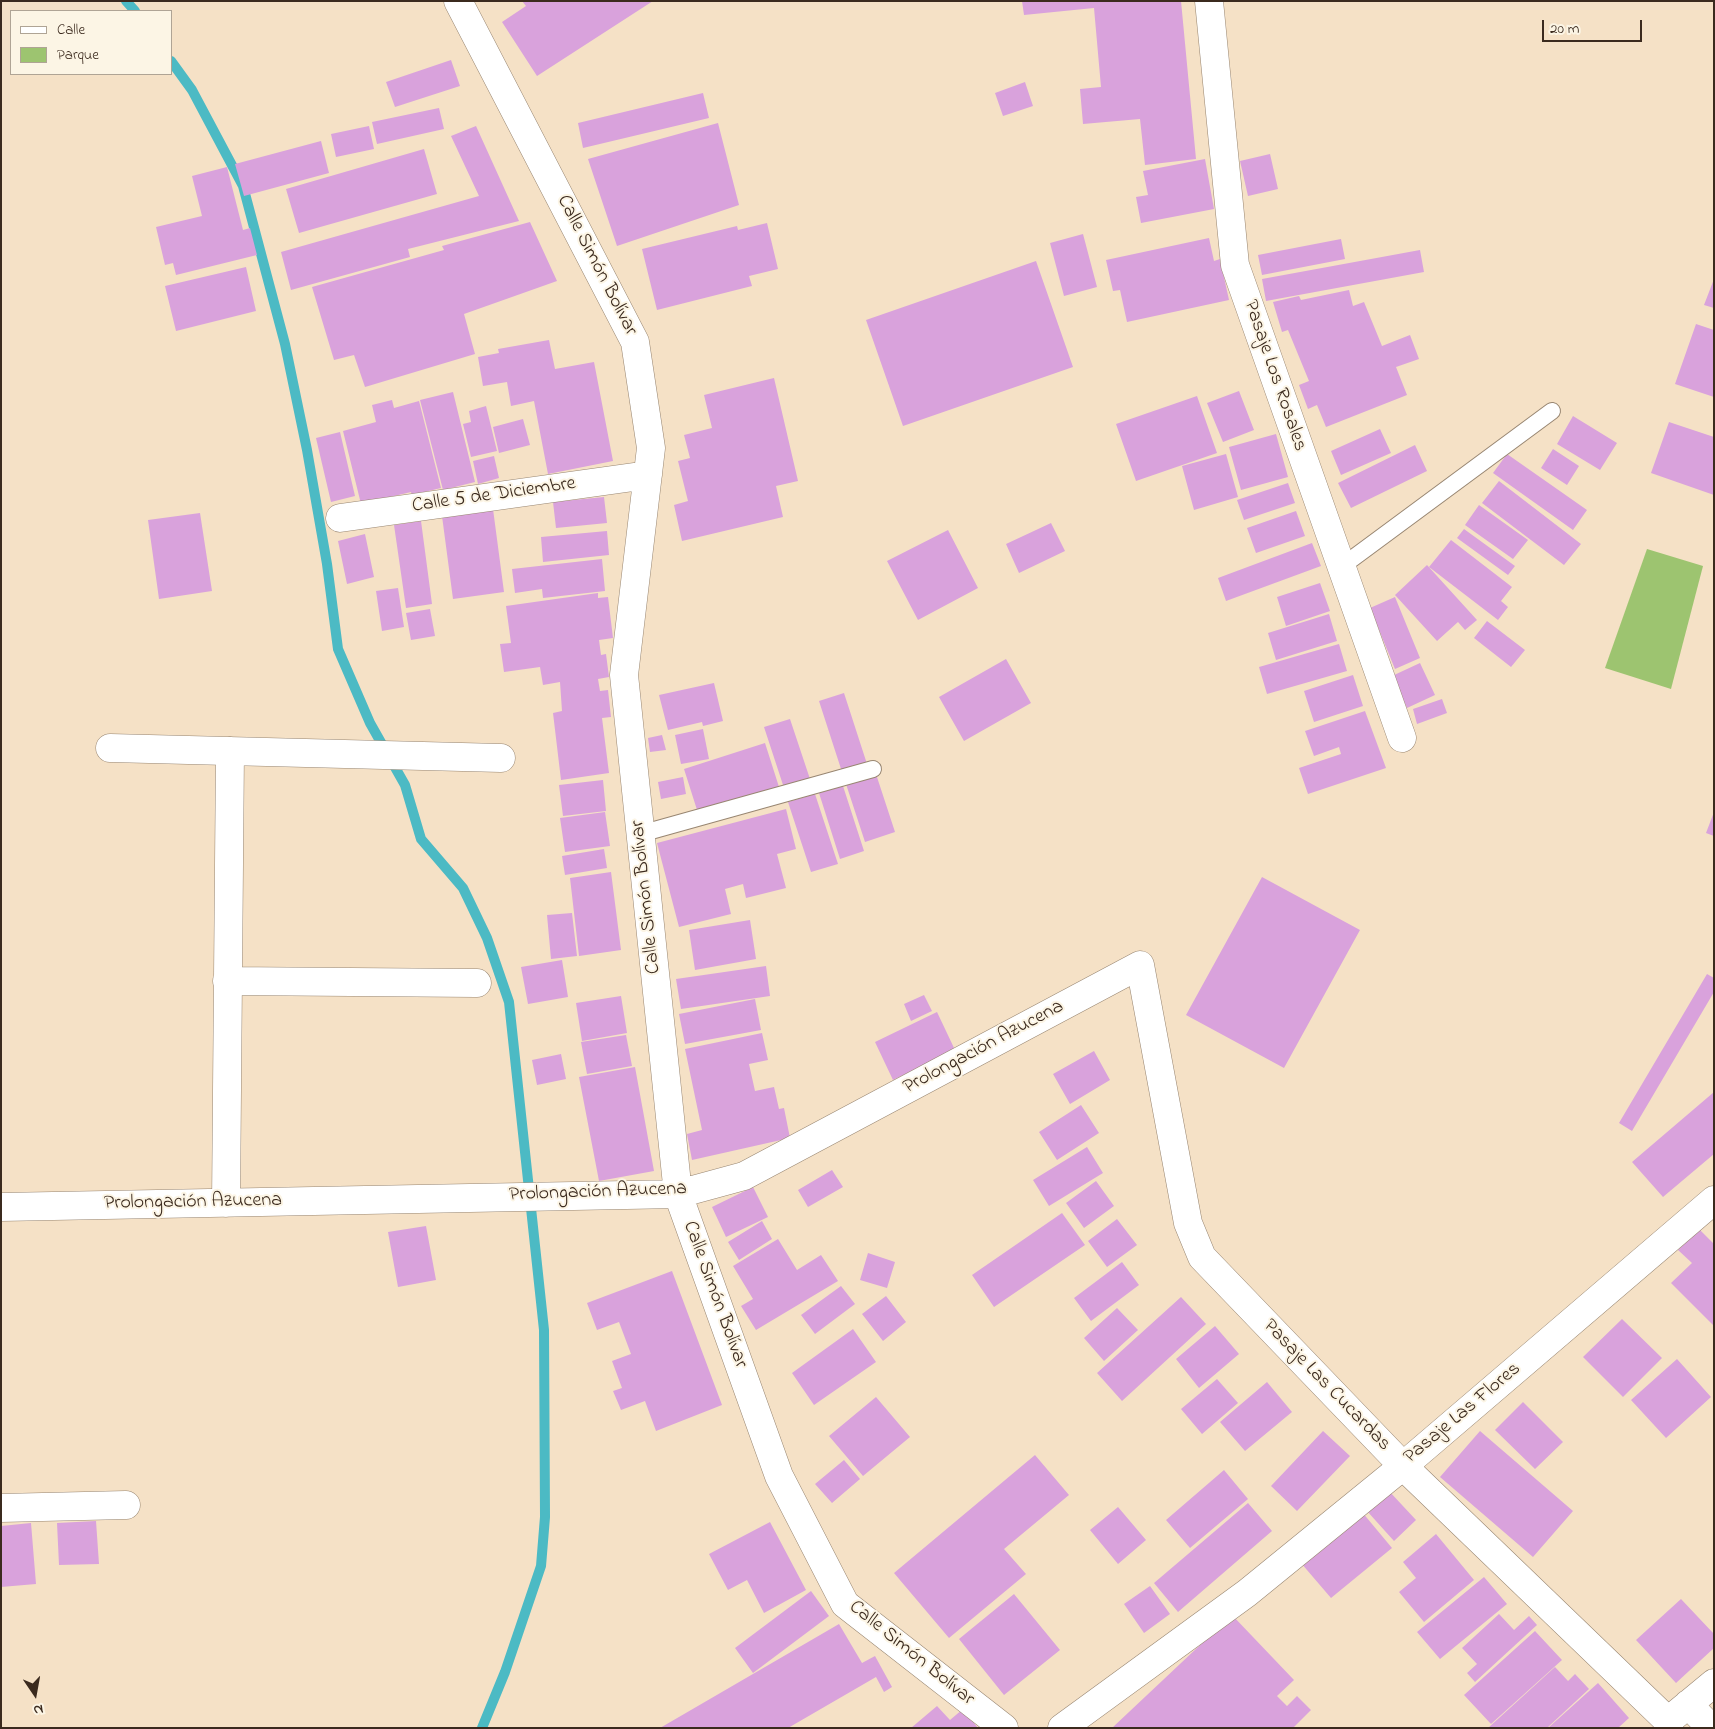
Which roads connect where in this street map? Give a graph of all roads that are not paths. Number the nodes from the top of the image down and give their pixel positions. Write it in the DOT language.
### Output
graph roads {
  1 [pos="458,1"];
  2 [pos="1209,1"];
  3 [pos="1552,411"];
  4 [pos="648,475"];
  5 [pos="340,518"];
  6 [pos="1341,567"];
  7 [pos="1402,738"];
  8 [pos="110,748"];
  9 [pos="230,751"];
  10 [pos="501,758"];
  11 [pos="873,769"];
  12 [pos="640,834"];
  13 [pos="1140,965"];
  14 [pos="226,981"];
  15 [pos="477,983"];
  16 [pos="678,1194"];
  17 [pos="1714,1200"];
  18 [pos="226,1203"];
  19 [pos="1,1207"];
  20 [pos="1403,1466"];
  21 [pos="126,1506"];
  22 [pos="1,1508"];
  23 [pos="1714,1683"];
  24 [pos="1678,1713"];
  25 [pos="1004,1728"];
  26 [pos="1062,1728"];
  27 [pos="1711,1728"];
  1 -- 4 [label="street, Calle Simón Bolívar"];
  2 -- 6 [label="street, Pasaje Los Rosales"];
  3 -- 6 [label="lane"];
  4 -- 5 [label="street, Calle 5 de Diciembre"];
  4 -- 12 [label="street, Calle Simón Bolívar"];
  6 -- 7 [label="street, Pasaje Los Rosales"];
  8 -- 9 [label="street"];
  9 -- 10 [label="street"];
  9 -- 14 [label="street"];
  11 -- 12 [label="lane"];
  12 -- 16 [label="street, Calle Simón Bolívar"];
  13 -- 16 [label="street, Prolongación Azucena"];
  13 -- 20 [label="street, Pasaje Las Cucardas"];
  14 -- 15 [label="street"];
  14 -- 18 [label="street"];
  16 -- 18 [label="street, Prolongación Azucena"];
  16 -- 25 [label="street, Calle Simón Bolívar"];
  17 -- 20 [label="street, Pasaje Las Flores"];
  18 -- 19 [label="street, Prolongación Azucena"];
  20 -- 24 [label="street, Pasaje Las Cucardas"];
  20 -- 26 [label="street, Pasaje Las Flores"];
  21 -- 22 [label="street"];
  23 -- 24 [label="street"];
  24 -- 27 [label="street, Pasaje Las Cucardas"];
}
